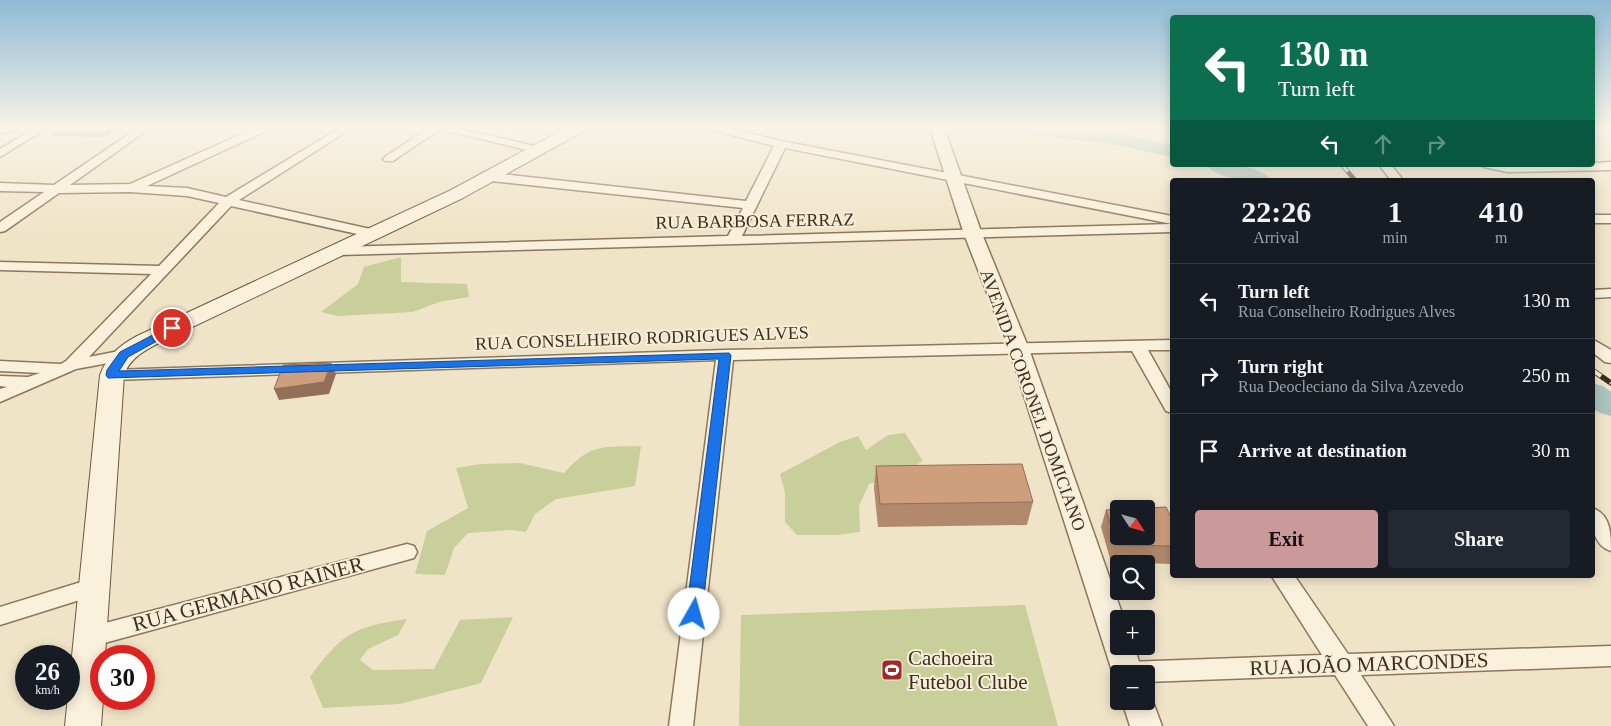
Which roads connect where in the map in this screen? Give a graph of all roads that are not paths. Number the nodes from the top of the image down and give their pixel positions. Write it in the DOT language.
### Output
graph roads {
  1 [pos="96,162"];
  2 [pos="188,162"];
  3 [pos="292,162"];
  4 [pos="517,162"];
  5 [pos="772,162"];
  6 [pos="875,162"];
  7 [pos="949,162"];
  8 [pos="1595,166"];
  9 [pos="1611,166"];
  10 [pos="1387,167"];
  11 [pos="1501,167"];
  12 [pos="1559,167"];
  13 [pos="490,177"];
  14 [pos="955,177"];
  15 [pos="1395,178"];
  16 [pos="0,187"];
  17 [pos="130,188"];
  18 [pos="56,189"];
  19 [pos="228,201"];
  20 [pos="750,205"];
  21 [pos="1611,219"];
  22 [pos="1170,220"];
  23 [pos="1595,220"];
  24 [pos="0,228"];
  25 [pos="1170,228"];
  26 [pos="375,234"];
  27 [pos="973,234"];
  28 [pos="733,240"];
  29 [pos="339,251"];
  30 [pos="0,266"];
  31 [pos="161,270"];
  32 [pos="1611,293"];
  33 [pos="1595,294"];
  34 [pos="1170,345"];
  35 [pos="1595,346"];
  36 [pos="1138,347"];
  37 [pos="1019,349"];
  38 [pos="725,355"];
  39 [pos="1611,358"];
  40 [pos="118,365"];
  41 [pos="0,366"];
  42 [pos="67,367"];
  43 [pos="0,381"];
  44 [pos="33,382"];
  45 [pos="0,396"];
  46 [pos="1170,403"];
  47 [pos="1595,519"];
  48 [pos="1611,543"];
  49 [pos="407,552"];
  50 [pos="1284,578"];
  51 [pos="94,587"];
  52 [pos="0,616"];
  53 [pos="90,637"];
  54 [pos="1611,656"];
  55 [pos="1125,665"];
  56 [pos="1341,665"];
  57 [pos="1155,672"];
  58 [pos="1141,710"];
  59 [pos="83,726"];
  60 [pos="681,726"];
  61 [pos="1146,726"];
  62 [pos="1382,726"];
  1 -- 18 [label="street"];
  2 -- 17 [label="street"];
  3 -- 19 [label="street"];
  4 -- 13 [label="main road"];
  5 -- 20 [label="street"];
  6 -- 14 [label="street"];
  7 -- 14 [label="street, AVENIDA CORONEL DOMICIANO"];
  8 -- 9 [label="street"];
  10 -- 15 [label="street"];
  11 -- 12 [label="street"];
  13 -- 20 [label="street"];
  13 -- 26 [label="main road"];
  14 -- 22 [label="street"];
  14 -- 27 [label="street, AVENIDA CORONEL DOMICIANO"];
  16 -- 18 [label="street"];
  17 -- 18 [label="street"];
  17 -- 19 [label="street"];
  18 -- 24 [label="street"];
  19 -- 26 [label="street"];
  19 -- 31 [label="street"];
  20 -- 28 [label="street"];
  21 -- 23 [label="street"];
  25 -- 27 [label="street, RUA BARBOSA FERRAZ"];
  26 -- 29 [label="main road"];
  27 -- 28 [label="street, RUA BARBOSA FERRAZ"];
  27 -- 37 [label="street, AVENIDA CORONEL DOMICIANO"];
  28 -- 29 [label="street, RUA BARBOSA FERRAZ"];
  29 -- 40 [label="main road"];
  30 -- 31 [label="street"];
  31 -- 42 [label="street"];
  32 -- 33 [label="street"];
  34 -- 36 [label="street, RUA CONSELHEIRO RODRIGUES ALVES"];
  35 -- 39 [label="street"];
  36 -- 37 [label="street, RUA CONSELHEIRO RODRIGUES ALVES"];
  36 -- 46 [label="street"];
  37 -- 38 [label="street, RUA CONSELHEIRO RODRIGUES ALVES"];
  37 -- 55 [label="street, AVENIDA CORONEL DOMICIANO"];
  38 -- 40 [label="street, RUA CONSELHEIRO RODRIGUES ALVES"];
  38 -- 60 [label="street"];
  40 -- 42 [label="street, RUA CONSELHEIRO RODRIGUES ALVES"];
  40 -- 51 [label="main road"];
  41 -- 42 [label="street"];
  42 -- 44 [label="street"];
  43 -- 44 [label="street"];
  44 -- 45 [label="street"];
  47 -- 48 [label="street"];
  49 -- 53 [label="street, RUA GERMANO RAINER"];
  50 -- 56 [label="street"];
  51 -- 52 [label="street"];
  51 -- 53 [label="main road"];
  53 -- 59 [label="main road"];
  54 -- 56 [label="street, RUA JOÃO MARCONDES"];
  56 -- 57 [label="street, RUA JOÃO MARCONDES"];
  56 -- 62 [label="street"];
  58 -- 61 [label="street"];
}
